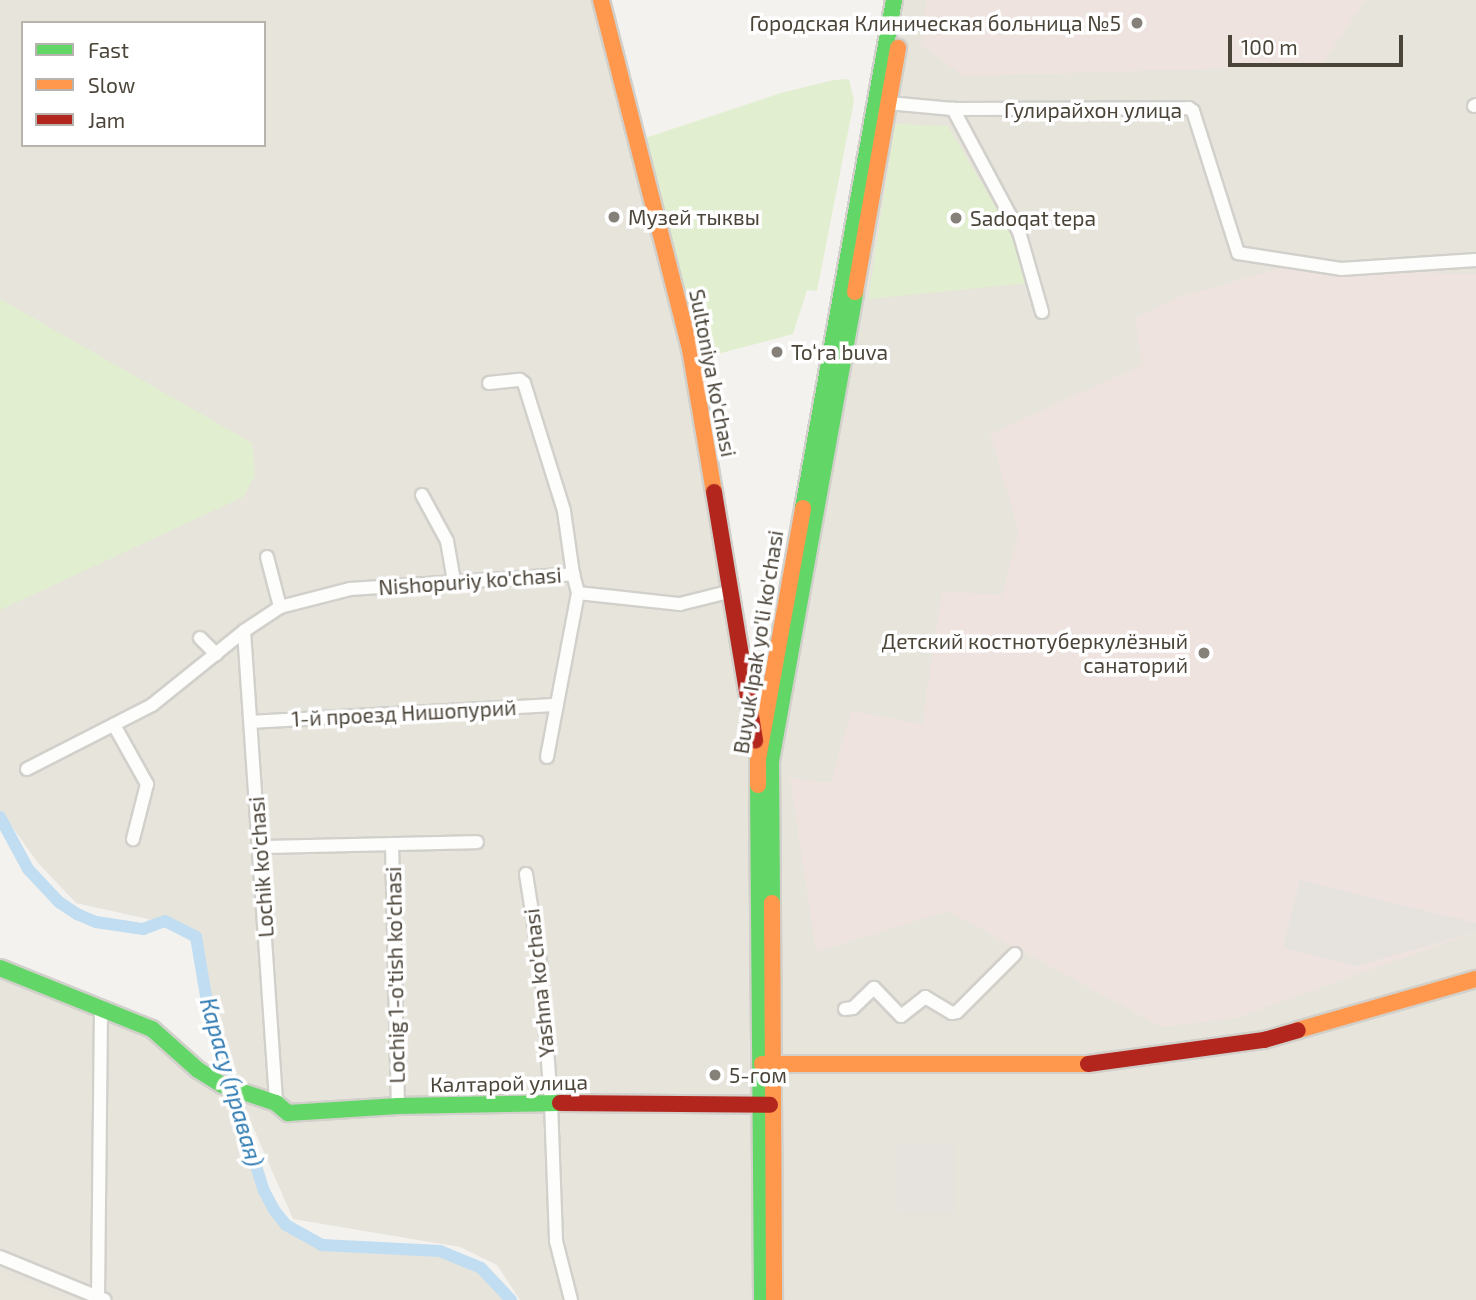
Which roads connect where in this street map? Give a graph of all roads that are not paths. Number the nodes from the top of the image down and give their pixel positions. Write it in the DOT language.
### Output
graph roads {
  1 [pos="601,0"];
  2 [pos="894,0"];
  3 [pos="907,0"];
  4 [pos="882,102"];
  5 [pos="953,109"];
  6 [pos="1476,260"];
  7 [pos="1042,312"];
  8 [pos="489,383"];
  9 [pos="422,495"];
  10 [pos="267,557"];
  11 [pos="573,574"];
  12 [pos="454,581"];
  13 [pos="729,592"];
  14 [pos="578,593"];
  15 [pos="280,607"];
  16 [pos="244,631"];
  17 [pos="200,638"];
  18 [pos="215,654"];
  19 [pos="557,705"];
  20 [pos="251,722"];
  21 [pos="114,725"];
  22 [pos="547,757"];
  23 [pos="758,759"];
  24 [pos="27,769"];
  25 [pos="133,839"];
  26 [pos="477,842"];
  27 [pos="392,844"];
  28 [pos="260,847"];
  29 [pos="526,874"];
  30 [pos="1015,954"];
  31 [pos="0,968"];
  32 [pos="1476,979"];
  33 [pos="101,1009"];
  34 [pos="845,1009"];
  35 [pos="767,1064"];
  36 [pos="276,1103"];
  37 [pos="551,1103"];
  38 [pos="767,1105"];
  39 [pos="397,1106"];
  40 [pos="0,1257"];
  41 [pos="102,1299"];
  42 [pos="571,1300"];
  43 [pos="762,1300"];
  44 [pos="774,1300"];
  1 -- 13 [label="main road, Sultoniya ko'chasi"];
  2 -- 4 [label="main road, Buyuk Ipak yo'li ko'chasi"];
  3 -- 4 [label="main road, Buyuk Ipak yo'li ko'chasi"];
  4 -- 5 [label="street"];
  4 -- 23 [label="main road, Buyuk Ipak yo'li ko'chasi"];
  4 -- 35 [label="main road, Buyuk Ipak yo'li ko'chasi"];
  5 -- 6 [label="street, Гулирайхон улица"];
  5 -- 7 [label="street"];
  8 -- 11 [label="street"];
  9 -- 12 [label="street"];
  10 -- 15 [label="street"];
  11 -- 12 [label="street, Nishopuriy ko'chasi"];
  11 -- 14 [label="street, Nishopuriy ko'chasi"];
  12 -- 15 [label="street, Nishopuriy ko'chasi"];
  13 -- 14 [label="street, Nishopuriy ko'chasi"];
  13 -- 23 [label="main road, Sultoniya ko'chasi"];
  14 -- 19 [label="street"];
  15 -- 16 [label="street, Nishopuriy ko'chasi"];
  16 -- 18 [label="street, Nishopuriy ko'chasi"];
  16 -- 20 [label="street, Lochik ko'chasi"];
  17 -- 18 [label="street"];
  18 -- 21 [label="street, Nishopuriy ko'chasi"];
  19 -- 20 [label="street, 1-й проезд Нишопурий"];
  19 -- 22 [label="street"];
  20 -- 28 [label="street, Lochik ko'chasi"];
  21 -- 24 [label="street, Nishopuriy ko'chasi"];
  21 -- 25 [label="street"];
  23 -- 35 [label="main road, Buyuk Ipak yo'li ko'chasi"];
  26 -- 27 [label="street"];
  27 -- 28 [label="street"];
  27 -- 39 [label="street, Lochig 1-o'tish ko'chasi"];
  28 -- 36 [label="street, Lochik ko'chasi"];
  29 -- 37 [label="street, Yashna ko'chasi"];
  30 -- 34 [label="street"];
  31 -- 33 [label="main road, Калтарой улица"];
  32 -- 35 [label="main road"];
  33 -- 36 [label="main road, Калтарой улица"];
  33 -- 41 [label="street"];
  35 -- 38 [label="main road, Buyuk Ipak yo'li ko'chasi"];
  36 -- 39 [label="main road, Калтарой улица"];
  37 -- 38 [label="main road, Калтарой улица"];
  37 -- 39 [label="main road, Калтарой улица"];
  37 -- 42 [label="street, Yashna ko'chasi"];
  38 -- 43 [label="main road, Buyuk Ipak yo'li ko'chasi"];
  38 -- 44 [label="main road, Buyuk Ipak yo'li ko'chasi"];
  40 -- 41 [label="street"];
}
